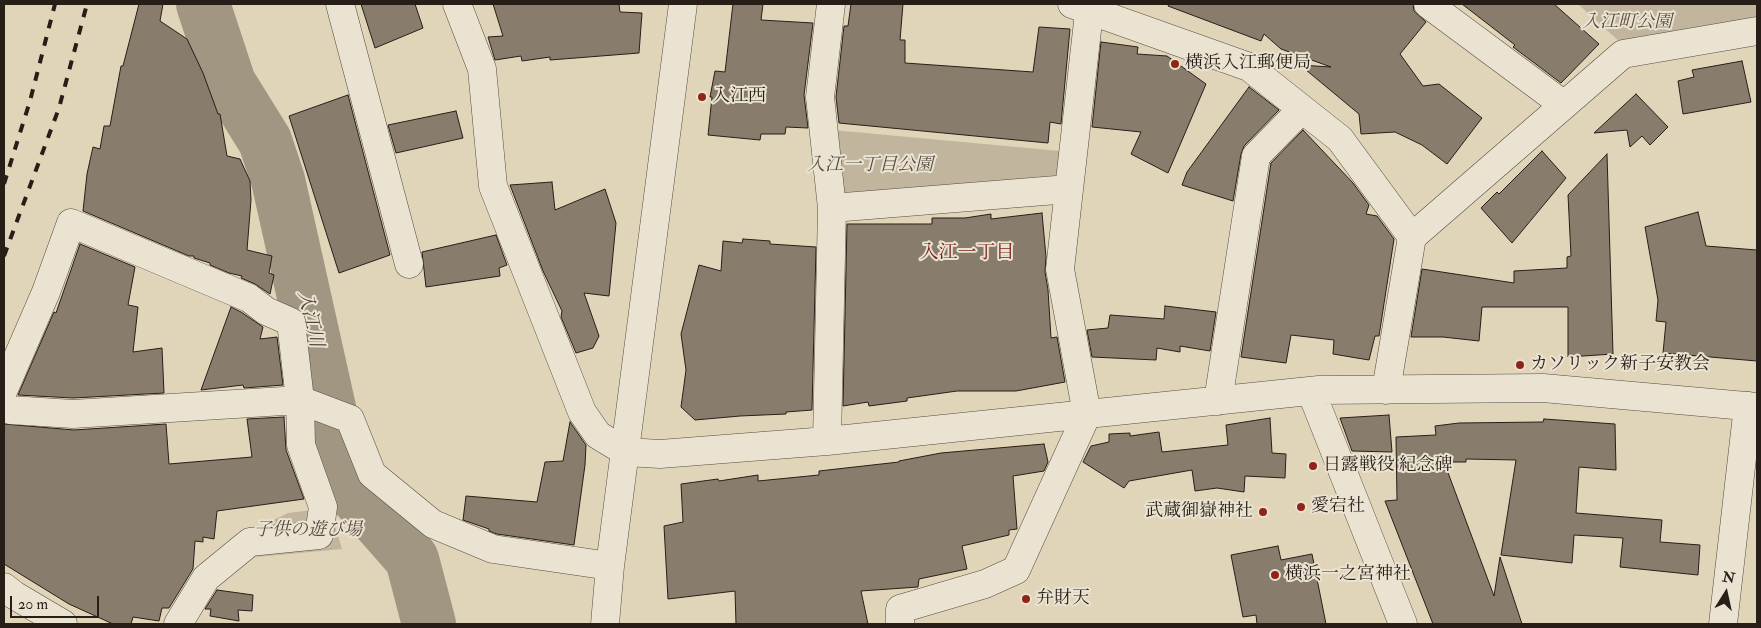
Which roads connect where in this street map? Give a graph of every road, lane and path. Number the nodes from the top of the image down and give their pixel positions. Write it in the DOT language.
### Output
graph roads {
  1 [pos="340,4"];
  2 [pos="457,4"];
  3 [pos="683,4"];
  4 [pos="831,4"];
  5 [pos="1428,4"];
  6 [pos="1083,6"];
  7 [pos="1757,31"];
  8 [pos="1564,105"];
  9 [pos="1302,109"];
  10 [pos="1069,189"];
  11 [pos="832,208"];
  12 [pos="1412,237"];
  13 [pos="409,264"];
  14 [pos="4,389"];
  15 [pos="1386,390"];
  16 [pos="1311,392"];
  17 [pos="300,400"];
  18 [pos="1218,401"];
  19 [pos="4,407"];
  20 [pos="1752,407"];
  21 [pos="1087,414"];
  22 [pos="827,441"];
  23 [pos="626,452"];
  24 [pos="610,566"];
  25 [pos="4,587"];
  26 [pos="63,624"];
  27 [pos="178,624"];
  28 [pos="605,624"];
  29 [pos="900,624"];
  30 [pos="1403,624"];
  31 [pos="1723,624"];
  1 -- 13 [label="street"];
  2 -- 23 [label="street"];
  3 -- 23 [label="street"];
  4 -- 11 [label="street"];
  5 -- 8 [label="street"];
  6 -- 9 [label="street"];
  6 -- 10 [label="street"];
  7 -- 8 [label="street"];
  8 -- 12 [label="street"];
  9 -- 12 [label="street"];
  9 -- 18 [label="street"];
  10 -- 11 [label="street"];
  10 -- 21 [label="street"];
  11 -- 22 [label="street"];
  12 -- 15 [label="street"];
  14 -- 17 [label="street"];
  15 -- 16 [label="street"];
  15 -- 20 [label="street"];
  16 -- 18 [label="street"];
  16 -- 30 [label="street"];
  17 -- 19 [label="street"];
  17 -- 24 [label="street"];
  17 -- 27 [label="street"];
  18 -- 21 [label="street"];
  20 -- 31 [label="street"];
  21 -- 22 [label="street"];
  21 -- 29 [label="street"];
  22 -- 23 [label="street"];
  23 -- 24 [label="street"];
  24 -- 28 [label="street"];
  25 -- 26 [label="street"];
}
